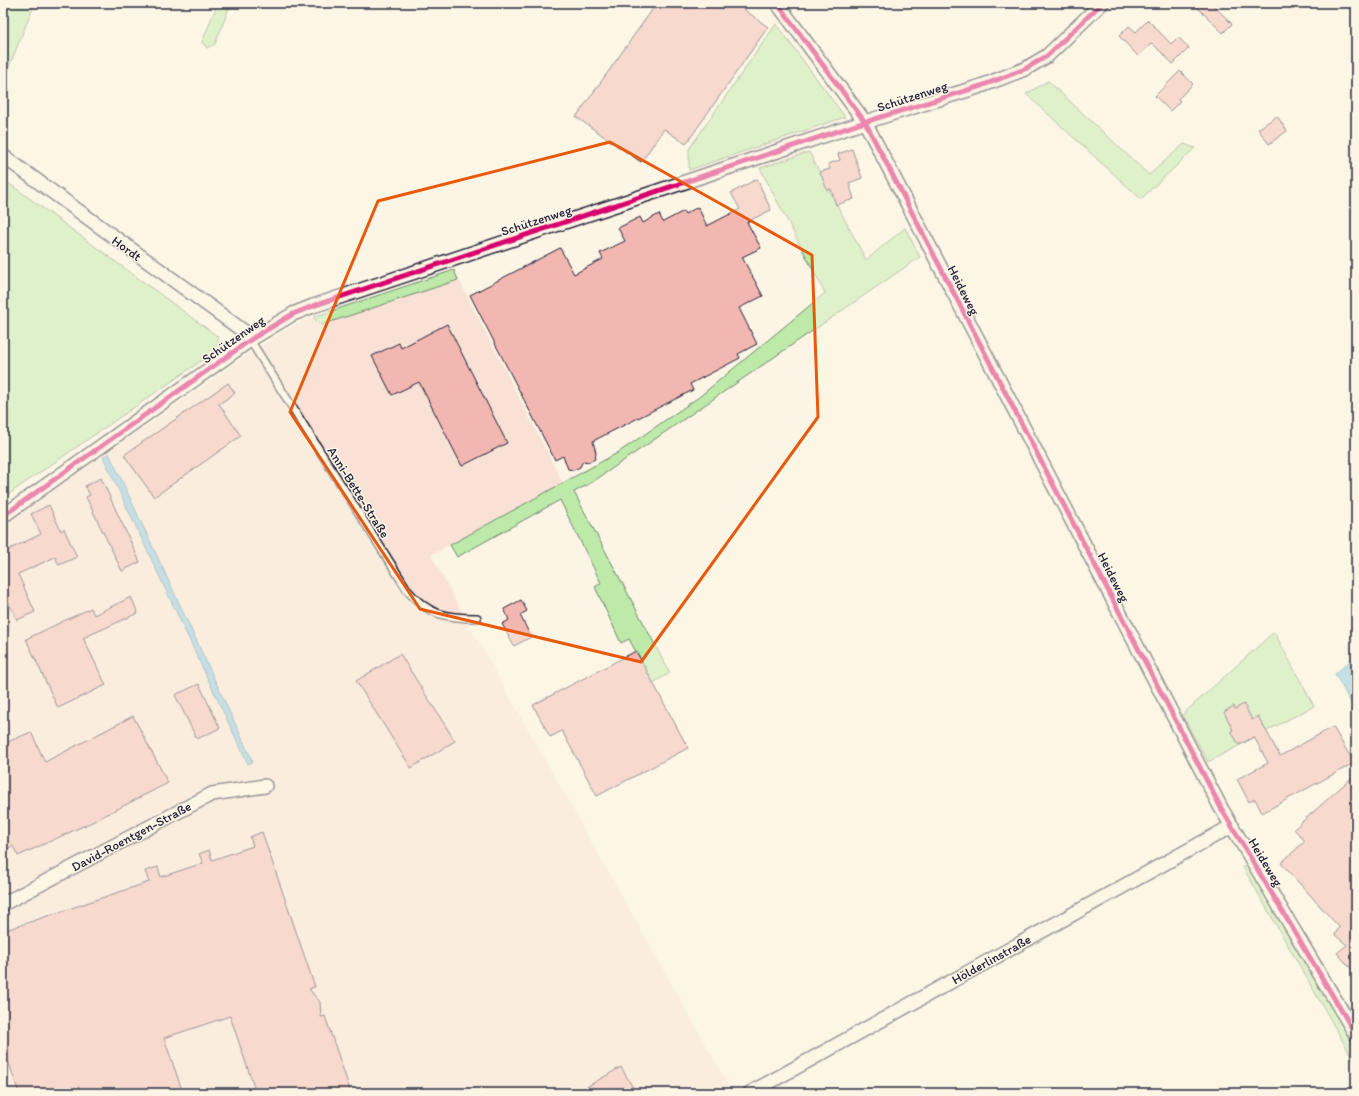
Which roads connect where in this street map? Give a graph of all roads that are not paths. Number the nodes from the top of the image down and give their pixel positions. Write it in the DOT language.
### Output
graph roads {
  1 [pos="777,3"];
  2 [pos="1102,3"];
  3 [pos="865,122"];
  4 [pos="3,156"];
  5 [pos="252,339"];
  6 [pos="3,516"];
  7 [pos="477,618"];
  8 [pos="265,786"];
  9 [pos="1232,826"];
  10 [pos="3,904"];
  11 [pos="1356,1035"];
  12 [pos="750,1093"];
  1 -- 3 [label="street, Heideweg"];
  2 -- 3 [label="street, Schützenweg"];
  3 -- 5 [label="street, Schützenweg"];
  3 -- 9 [label="street, Heideweg"];
  4 -- 5 [label="street, Hordt"];
  5 -- 6 [label="street, Schützenweg"];
  5 -- 7 [label="lane, Anni-Bette-Straße"];
  8 -- 10 [label="street, David-Roentgen-Straße"];
  9 -- 11 [label="street, Heideweg"];
  9 -- 12 [label="street, Hölderlinstraße"];
}
